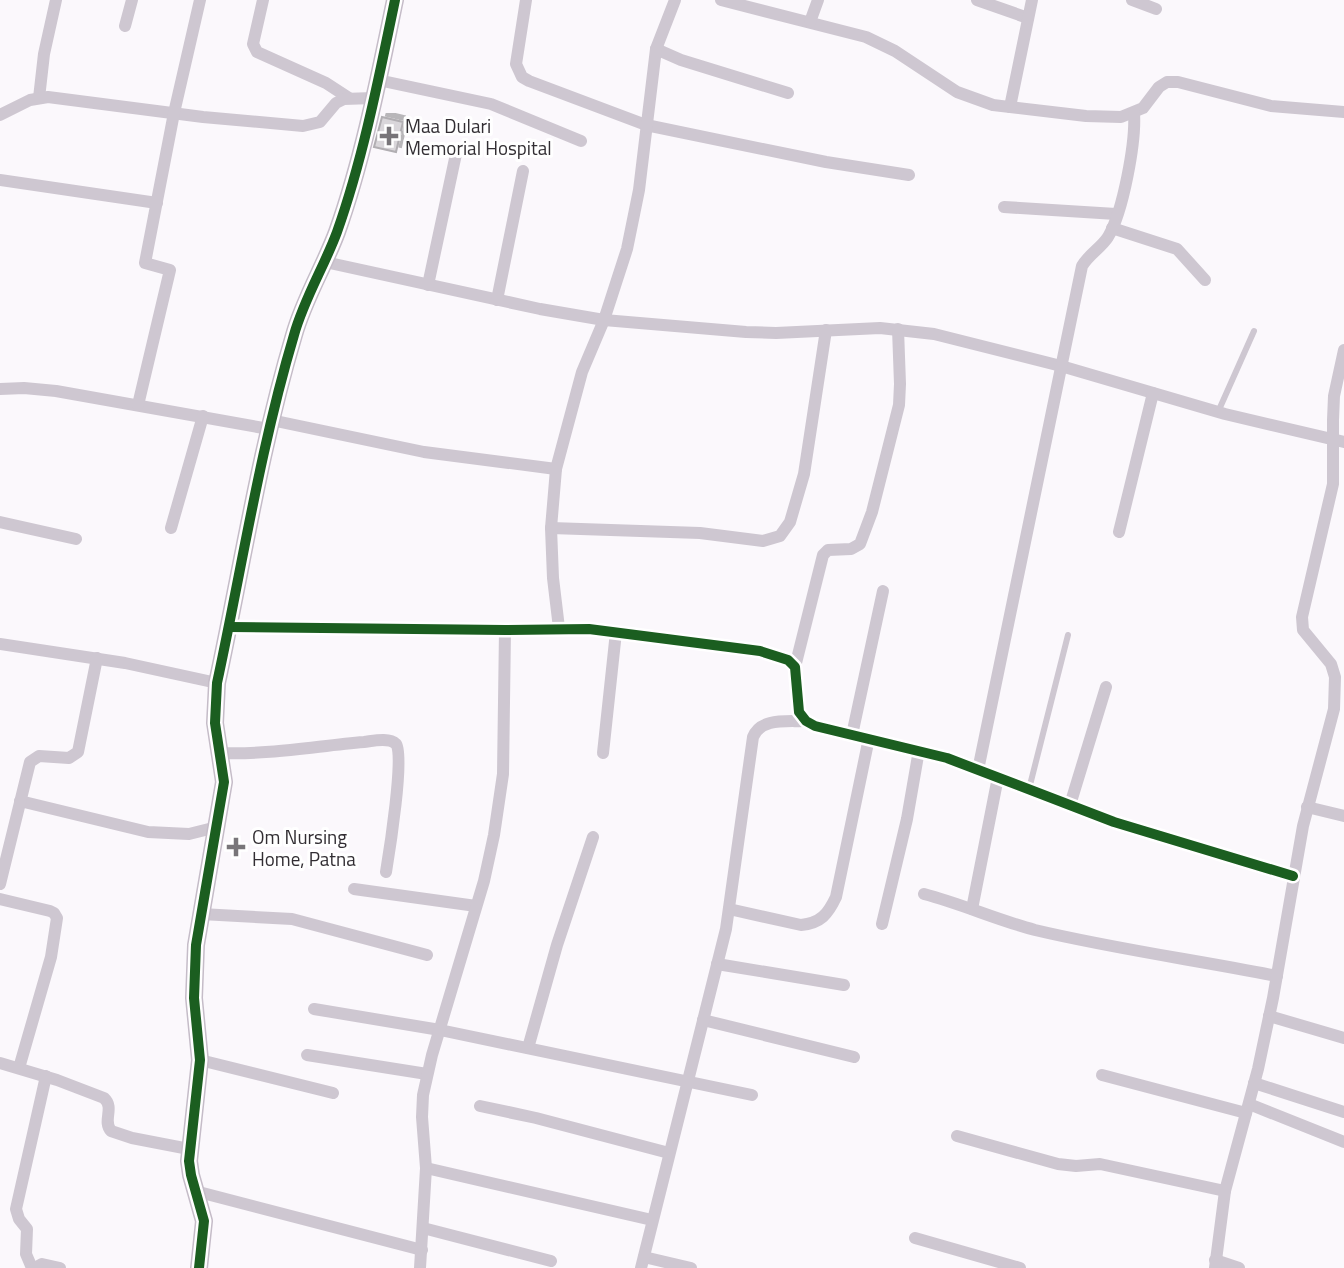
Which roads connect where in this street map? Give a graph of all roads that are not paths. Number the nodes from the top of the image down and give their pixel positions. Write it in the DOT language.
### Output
graph roads {
  1 [pos="56,0"];
  2 [pos="132,0"];
  3 [pos="200,0"];
  4 [pos="263,0"];
  5 [pos="395,0"];
  6 [pos="526,0"];
  7 [pos="675,0"];
  8 [pos="721,0"];
  9 [pos="818,0"];
  10 [pos="977,0"];
  11 [pos="1032,0"];
  12 [pos="1132,0"];
  13 [pos="1156,9"];
  14 [pos="1028,18"];
  15 [pos="810,22"];
  16 [pos="125,26"];
  17 [pos="656,49"];
  18 [pos="377,80"];
  19 [pos="788,93"];
  20 [pos="39,98"];
  21 [pos="349,98"];
  22 [pos="373,98"];
  23 [pos="1010,107"];
  24 [pos="1344,112"];
  25 [pos="174,113"];
  26 [pos="1134,113"];
  27 [pos="0,115"];
  28 [pos="646,125"];
  29 [pos="581,141"];
  30 [pos="456,153"];
  31 [pos="523,171"];
  32 [pos="909,175"];
  33 [pos="0,180"];
  34 [pos="157,203"];
  35 [pos="1004,207"];
  36 [pos="1116,214"];
  37 [pos="1112,228"];
  38 [pos="325,262"];
  39 [pos="1205,280"];
  40 [pos="428,285"];
  41 [pos="497,300"];
  42 [pos="604,320"];
  43 [pos="898,329"];
  44 [pos="825,330"];
  45 [pos="1254,331"];
  46 [pos="1344,350"];
  47 [pos="1061,366"];
  48 [pos="0,389"];
  49 [pos="1153,393"];
  50 [pos="138,405"];
  51 [pos="1218,412"];
  52 [pos="203,416"];
  53 [pos="270,424"];
  54 [pos="1339,441"];
  55 [pos="556,470"];
  56 [pos="0,522"];
  57 [pos="171,528"];
  58 [pos="551,528"];
  59 [pos="1119,532"];
  60 [pos="76,539"];
  61 [pos="883,591"];
  62 [pos="230,627"];
  63 [pos="559,628"];
  64 [pos="505,630"];
  65 [pos="616,632"];
  66 [pos="1068,635"];
  67 [pos="0,644"];
  68 [pos="97,658"];
  69 [pos="1331,664"];
  70 [pos="794,667"];
  71 [pos="1344,668"];
  72 [pos="217,683"];
  73 [pos="1106,687"];
  74 [pos="806,721"];
  75 [pos="852,735"];
  76 [pos="869,738"];
  77 [pos="919,750"];
  78 [pos="220,753"];
  79 [pos="603,754"];
  80 [pos="978,770"];
  81 [pos="998,777"];
  82 [pos="1029,789"];
  83 [pos="20,801"];
  84 [pos="1070,805"];
  85 [pos="1307,807"];
  86 [pos="1344,816"];
  87 [pos="217,827"];
  88 [pos="593,837"];
  89 [pos="386,872"];
  90 [pos="1293,876"];
  91 [pos="0,884"];
  92 [pos="354,889"];
  93 [pos="924,894"];
  94 [pos="0,898"];
  95 [pos="476,906"];
  96 [pos="729,909"];
  97 [pos="972,909"];
  98 [pos="201,914"];
  99 [pos="882,924"];
  100 [pos="427,955"];
  101 [pos="717,964"];
  102 [pos="1277,976"];
  103 [pos="844,985"];
  104 [pos="314,1009"];
  105 [pos="1269,1016"];
  106 [pos="703,1020"];
  107 [pos="440,1030"];
  108 [pos="1344,1038"];
  109 [pos="528,1048"];
  110 [pos="307,1055"];
  111 [pos="854,1057"];
  112 [pos="201,1060"];
  113 [pos="0,1063"];
  114 [pos="19,1068"];
  115 [pos="427,1074"];
  116 [pos="1102,1075"];
  117 [pos="46,1076"];
  118 [pos="688,1080"];
  119 [pos="1254,1083"];
  120 [pos="334,1093"];
  121 [pos="752,1094"];
  122 [pos="480,1106"];
  123 [pos="1248,1109"];
  124 [pos="1344,1112"];
  125 [pos="957,1136"];
  126 [pos="1344,1142"];
  127 [pos="189,1149"];
  128 [pos="669,1153"];
  129 [pos="426,1168"];
  130 [pos="195,1191"];
  131 [pos="1225,1191"];
  132 [pos="652,1220"];
  133 [pos="423,1228"];
  134 [pos="915,1238"];
  135 [pos="422,1250"];
  136 [pos="551,1261"];
  137 [pos="643,1263"];
  138 [pos="1215,1264"];
  139 [pos="33,1268"];
  140 [pos="60,1268"];
  141 [pos="200,1268"];
  142 [pos="420,1268"];
  143 [pos="691,1268"];
  144 [pos="1020,1268"];
  145 [pos="1239,1268"];
  1 -- 20 [label="street"];
  2 -- 16 [label="street"];
  3 -- 25 [label="street"];
  4 -- 21 [label="street"];
  5 -- 18 [label="street"];
  6 -- 28 [label="street"];
  7 -- 17 [label="street"];
  8 -- 15 [label="street"];
  9 -- 15 [label="street"];
  10 -- 14 [label="street"];
  11 -- 14 [label="street"];
  12 -- 13 [label="street"];
  14 -- 23 [label="street"];
  15 -- 23 [label="street"];
  17 -- 19 [label="street"];
  17 -- 28 [label="street"];
  18 -- 22 [label="street"];
  18 -- 29 [label="street"];
  20 -- 25 [label="street"];
  20 -- 27 [label="street"];
  21 -- 22 [label="street"];
  21 -- 25 [label="street"];
  22 -- 38 [label="street"];
  23 -- 26 [label="street"];
  24 -- 26 [label="street"];
  25 -- 34 [label="street"];
  26 -- 36 [label="street"];
  28 -- 32 [label="street"];
  28 -- 42 [label="street"];
  30 -- 40 [label="street"];
  31 -- 41 [label="street"];
  33 -- 34 [label="street"];
  34 -- 50 [label="street"];
  35 -- 36 [label="street"];
  36 -- 37 [label="street"];
  37 -- 39 [label="street"];
  37 -- 47 [label="street"];
  38 -- 40 [label="street"];
  38 -- 53 [label="street"];
  40 -- 41 [label="street"];
  41 -- 42 [label="street"];
  42 -- 44 [label="street"];
  42 -- 55 [label="street"];
  43 -- 44 [label="street"];
  43 -- 47 [label="street"];
  43 -- 70 [label="street"];
  44 -- 58 [label="street"];
  45 -- 51 [label="lane"];
  46 -- 54 [label="street"];
  47 -- 49 [label="street"];
  47 -- 80 [label="street"];
  48 -- 50 [label="street"];
  49 -- 51 [label="street"];
  49 -- 59 [label="street"];
  50 -- 52 [label="street"];
  51 -- 54 [label="street"];
  52 -- 53 [label="street"];
  52 -- 57 [label="street"];
  53 -- 55 [label="street"];
  53 -- 62 [label="street"];
  54 -- 69 [label="street"];
  55 -- 58 [label="street"];
  56 -- 60 [label="street"];
  58 -- 63 [label="street"];
  61 -- 75 [label="street"];
  62 -- 64 [label="street"];
  62 -- 72 [label="street"];
  63 -- 64 [label="street"];
  63 -- 65 [label="street"];
  64 -- 95 [label="street"];
  65 -- 70 [label="street"];
  65 -- 79 [label="street"];
  66 -- 82 [label="lane"];
  67 -- 68 [label="street"];
  68 -- 72 [label="street"];
  68 -- 83 [label="street"];
  69 -- 71 [label="street"];
  69 -- 85 [label="street"];
  70 -- 74 [label="street"];
  72 -- 78 [label="street"];
  73 -- 84 [label="street"];
  74 -- 75 [label="street"];
  74 -- 96 [label="street"];
  75 -- 76 [label="street"];
  76 -- 77 [label="street"];
  76 -- 96 [label="street"];
  77 -- 80 [label="street"];
  77 -- 99 [label="street"];
  78 -- 87 [label="street"];
  78 -- 89 [label="street"];
  80 -- 81 [label="street"];
  81 -- 82 [label="street"];
  81 -- 97 [label="street"];
  82 -- 84 [label="street"];
  83 -- 87 [label="street"];
  83 -- 91 [label="street"];
  84 -- 90 [label="street"];
  85 -- 86 [label="street"];
  85 -- 90 [label="street"];
  87 -- 98 [label="street"];
  88 -- 109 [label="street"];
  90 -- 102 [label="street"];
  92 -- 95 [label="street"];
  93 -- 97 [label="street"];
  94 -- 114 [label="street"];
  95 -- 107 [label="street"];
  96 -- 101 [label="street"];
  97 -- 102 [label="street"];
  98 -- 100 [label="street"];
  98 -- 112 [label="street"];
  101 -- 103 [label="street"];
  101 -- 106 [label="street"];
  102 -- 105 [label="street"];
  104 -- 107 [label="street"];
  105 -- 108 [label="street"];
  105 -- 119 [label="street"];
  106 -- 111 [label="street"];
  106 -- 118 [label="street"];
  107 -- 109 [label="street"];
  107 -- 115 [label="street"];
  109 -- 118 [label="street"];
  110 -- 115 [label="street"];
  112 -- 120 [label="street"];
  112 -- 127 [label="street"];
  113 -- 114 [label="street"];
  114 -- 117 [label="street"];
  115 -- 129 [label="street"];
  116 -- 123 [label="street"];
  117 -- 127 [label="street"];
  117 -- 139 [label="street"];
  118 -- 121 [label="street"];
  118 -- 128 [label="street"];
  119 -- 123 [label="street"];
  119 -- 124 [label="street"];
  122 -- 128 [label="street"];
  123 -- 126 [label="street"];
  123 -- 131 [label="street"];
  125 -- 131 [label="street"];
  127 -- 130 [label="street"];
  128 -- 132 [label="street"];
  129 -- 132 [label="street"];
  129 -- 133 [label="street"];
  130 -- 135 [label="street"];
  130 -- 141 [label="street"];
  131 -- 138 [label="street"];
  132 -- 137 [label="street"];
  133 -- 135 [label="street"];
  133 -- 136 [label="street"];
  134 -- 144 [label="street"];
  135 -- 142 [label="street"];
  137 -- 143 [label="street"];
  138 -- 145 [label="street"];
  139 -- 140 [label="street"];
}
